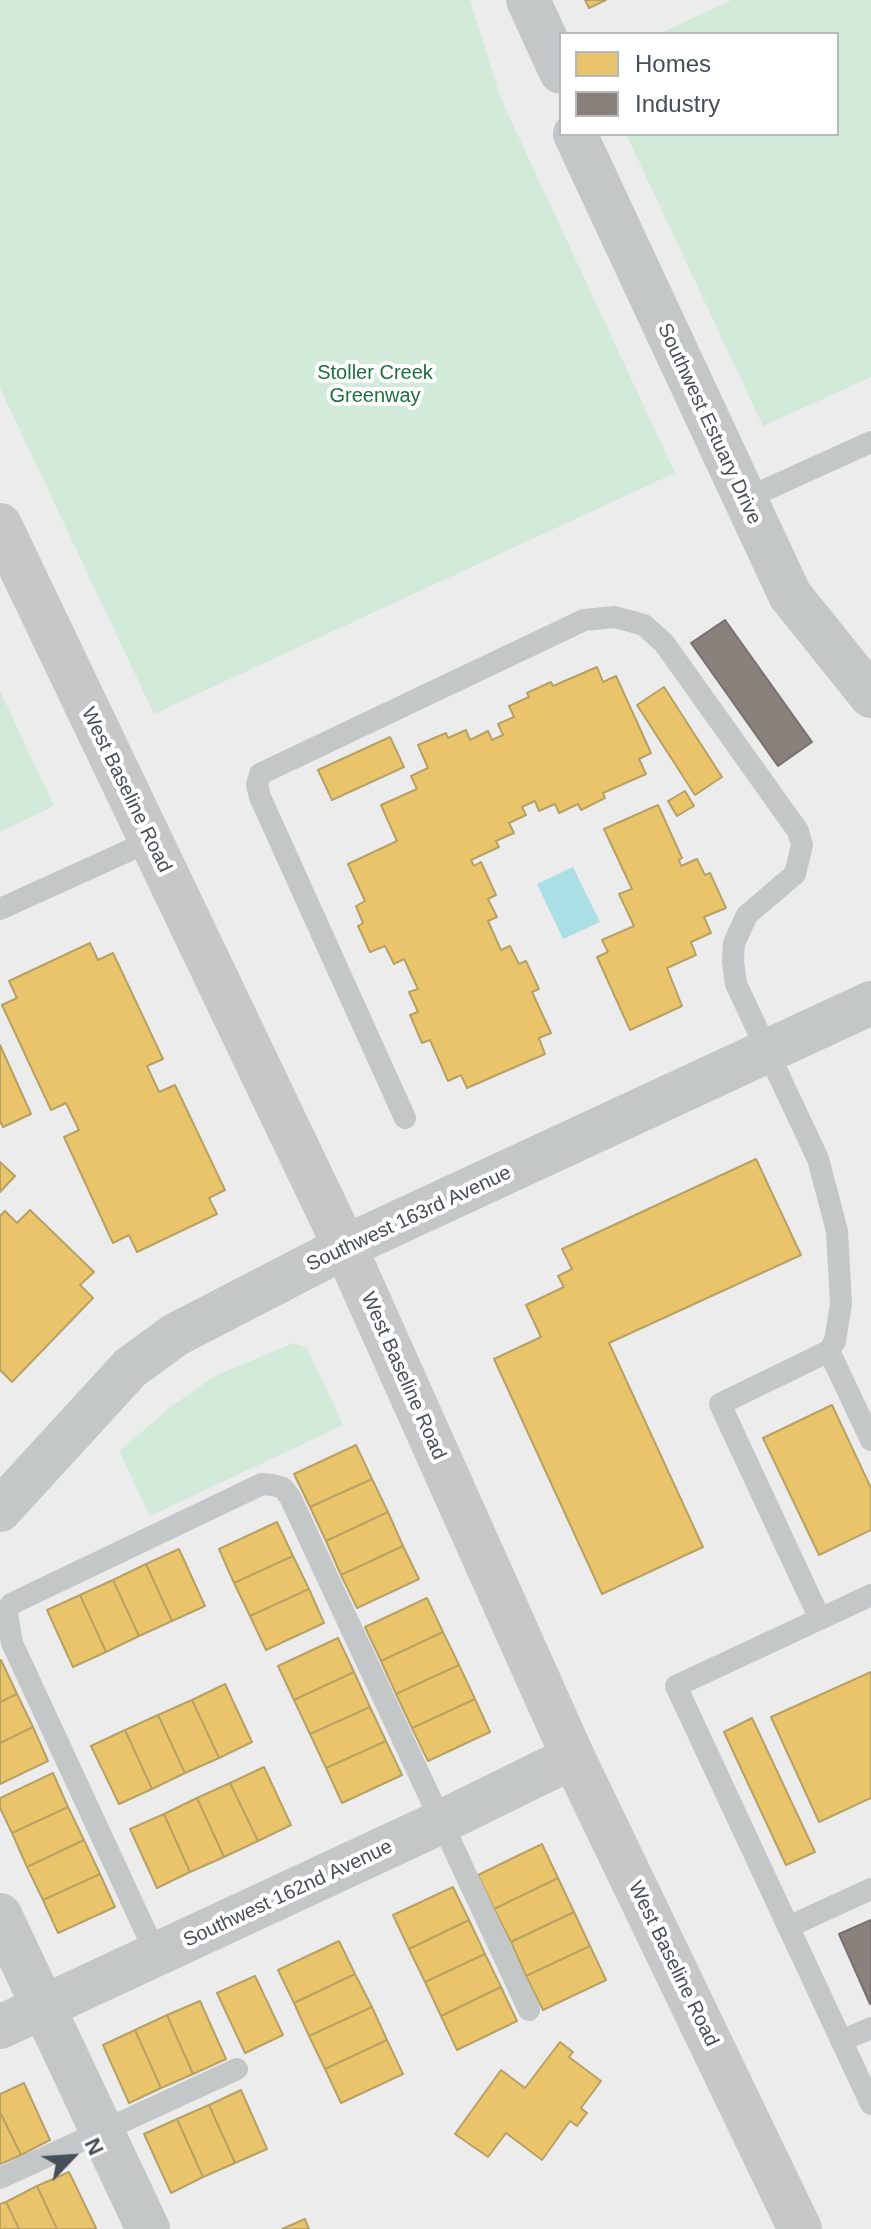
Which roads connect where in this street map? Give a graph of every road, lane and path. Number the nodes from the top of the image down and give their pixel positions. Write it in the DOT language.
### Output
graph roads {
  1 [pos="528,0"];
  2 [pos="559,68"];
  3 [pos="576,136"];
  4 [pos="871,442"];
  5 [pos="743,500"];
  6 [pos="0,525"];
  7 [pos="871,696"];
  8 [pos="150,841"];
  9 [pos="0,909"];
  10 [pos="871,1003"];
  11 [pos="767,1051"];
  12 [pos="405,1118"];
  13 [pos="345,1247"];
  14 [pos="829,1351"];
  15 [pos="871,1440"];
  16 [pos="0,1510"];
  17 [pos="871,1595"];
  18 [pos="820,1619"];
  19 [pos="573,1757"];
  20 [pos="443,1821"];
  21 [pos="871,1889"];
  22 [pos="0,1915"];
  23 [pos="788,1927"];
  24 [pos="157,1956"];
  25 [pos="43,2007"];
  26 [pos="529,2010"];
  27 [pos="0,2027"];
  28 [pos="871,2028"];
  29 [pos="841,2041"];
  30 [pos="237,2069"];
  31 [pos="871,2104"];
  32 [pos="100,2131"];
  33 [pos="0,2178"];
  34 [pos="148,2229"];
  35 [pos="800,2229"];
  1 -- 2 [label="street"];
  3 -- 5 [label="street, Southwest Estuary Drive"];
  4 -- 5 [label="lane"];
  5 -- 7 [label="street, Southwest Estuary Drive"];
  6 -- 8 [label="street, West Baseline Road"];
  8 -- 9 [label="lane"];
  8 -- 13 [label="street, West Baseline Road"];
  10 -- 11 [label="street, Southwest 163rd Avenue"];
  11 -- 12 [label="lane"];
  11 -- 13 [label="street, Southwest 163rd Avenue"];
  11 -- 14 [label="lane"];
  13 -- 16 [label="street, Southwest 163rd Avenue"];
  13 -- 19 [label="street, West Baseline Road"];
  14 -- 15 [label="lane"];
  14 -- 18 [label="lane"];
  17 -- 18 [label="lane"];
  18 -- 23 [label="lane"];
  19 -- 20 [label="street, Southwest 162nd Avenue"];
  19 -- 35 [label="street, West Baseline Road"];
  20 -- 24 [label="street, Southwest 162nd Avenue"];
  20 -- 24 [label="lane"];
  20 -- 26 [label="lane"];
  21 -- 23 [label="lane"];
  22 -- 25 [label="street"];
  23 -- 29 [label="lane"];
  24 -- 25 [label="street, Southwest 162nd Avenue"];
  25 -- 27 [label="street, Southwest 162nd Avenue"];
  25 -- 32 [label="street"];
  28 -- 29 [label="lane"];
  29 -- 31 [label="lane"];
  30 -- 32 [label="lane"];
  32 -- 33 [label="lane"];
  32 -- 34 [label="street"];
}
